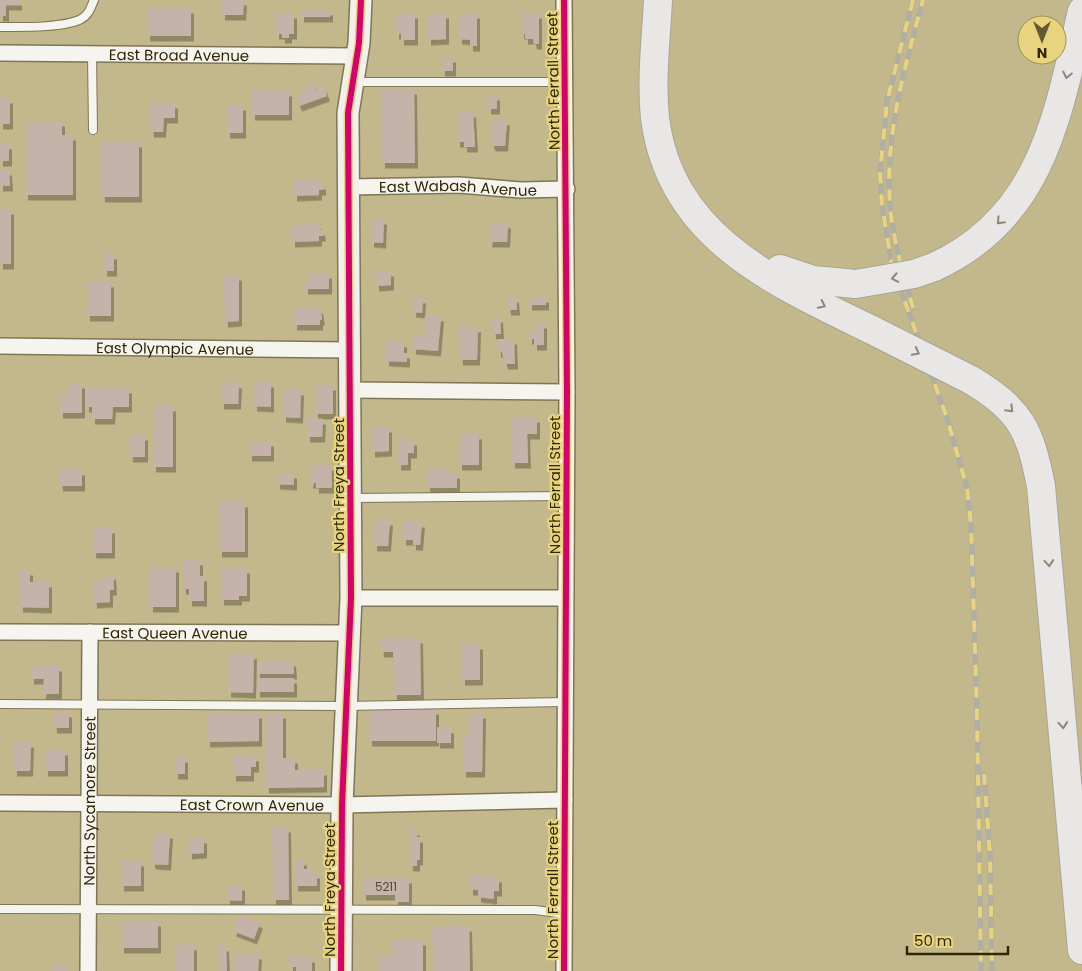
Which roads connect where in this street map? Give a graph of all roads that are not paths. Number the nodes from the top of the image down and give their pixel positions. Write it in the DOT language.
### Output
graph roads {
  1 [pos="94,0"];
  2 [pos="361,0"];
  3 [pos="564,0"];
  4 [pos="658,0"];
  5 [pos="668,0"];
  6 [pos="1082,11"];
  7 [pos="0,27"];
  8 [pos="0,53"];
  9 [pos="92,54"];
  10 [pos="357,56"];
  11 [pos="352,82"];
  12 [pos="565,82"];
  13 [pos="93,130"];
  14 [pos="348,187"];
  15 [pos="566,189"];
  16 [pos="0,346"];
  17 [pos="351,350"];
  18 [pos="350,390"];
  19 [pos="567,392"];
  20 [pos="566,496"];
  21 [pos="351,498"];
  22 [pos="351,598"];
  23 [pos="565,598"];
  24 [pos="0,632"];
  25 [pos="90,632"];
  26 [pos="349,633"];
  27 [pos="565,702"];
  28 [pos="0,704"];
  29 [pos="90,705"];
  30 [pos="345,706"];
  31 [pos="565,800"];
  32 [pos="0,803"];
  33 [pos="90,804"];
  34 [pos="342,805"];
  35 [pos="0,909"];
  36 [pos="88,909"];
  37 [pos="342,909"];
  38 [pos="565,914"];
  39 [pos="1082,950"];
  40 [pos="88,971"];
  41 [pos="341,971"];
  42 [pos="564,971"];
  1 -- 7 [label="lane"];
  2 -- 10 [label="street, North Freya Street"];
  3 -- 12 [label="street, North Ferrall Street"];
  4 -- 39 [label="highway, one-way, bridge"];
  6 -- 5 [label="highway, one-way, bridge"];
  8 -- 9 [label="street, East Broad Avenue"];
  9 -- 10 [label="street, East Broad Avenue"];
  9 -- 13 [label="lane"];
  10 -- 11 [label="street, North Freya Street"];
  11 -- 12 [label="lane"];
  11 -- 14 [label="street, North Freya Street"];
  12 -- 15 [label="street, North Ferrall Street"];
  14 -- 15 [label="street, East Wabash Avenue"];
  14 -- 17 [label="street, North Freya Street"];
  15 -- 19 [label="street, North Ferrall Street"];
  16 -- 17 [label="street, East Olympic Avenue"];
  17 -- 18 [label="street, North Freya Street"];
  18 -- 19 [label="street"];
  18 -- 21 [label="street, North Freya Street"];
  19 -- 20 [label="street, North Ferrall Street"];
  20 -- 21 [label="lane"];
  20 -- 23 [label="street, North Ferrall Street"];
  21 -- 22 [label="street, North Freya Street"];
  22 -- 23 [label="street"];
  22 -- 26 [label="street, North Freya Street"];
  23 -- 27 [label="street, North Ferrall Street"];
  24 -- 25 [label="street, East Queen Avenue"];
  25 -- 26 [label="street, East Queen Avenue"];
  25 -- 29 [label="street, North Sycamore Street"];
  26 -- 30 [label="street, North Freya Street"];
  27 -- 30 [label="lane"];
  27 -- 31 [label="street, North Ferrall Street"];
  28 -- 29 [label="lane"];
  29 -- 30 [label="lane"];
  29 -- 33 [label="street, North Sycamore Street"];
  30 -- 34 [label="street, North Freya Street"];
  31 -- 34 [label="street, East Crown Avenue"];
  31 -- 38 [label="street, North Ferrall Street"];
  32 -- 33 [label="street, East Crown Avenue"];
  33 -- 34 [label="street, East Crown Avenue"];
  33 -- 36 [label="street, North Sycamore Street"];
  34 -- 37 [label="street, North Freya Street"];
  35 -- 36 [label="lane"];
  36 -- 37 [label="lane"];
  36 -- 40 [label="street, North Sycamore Street"];
  37 -- 38 [label="lane"];
  37 -- 41 [label="street, North Freya Street"];
  38 -- 42 [label="street, North Ferrall Street"];
}
